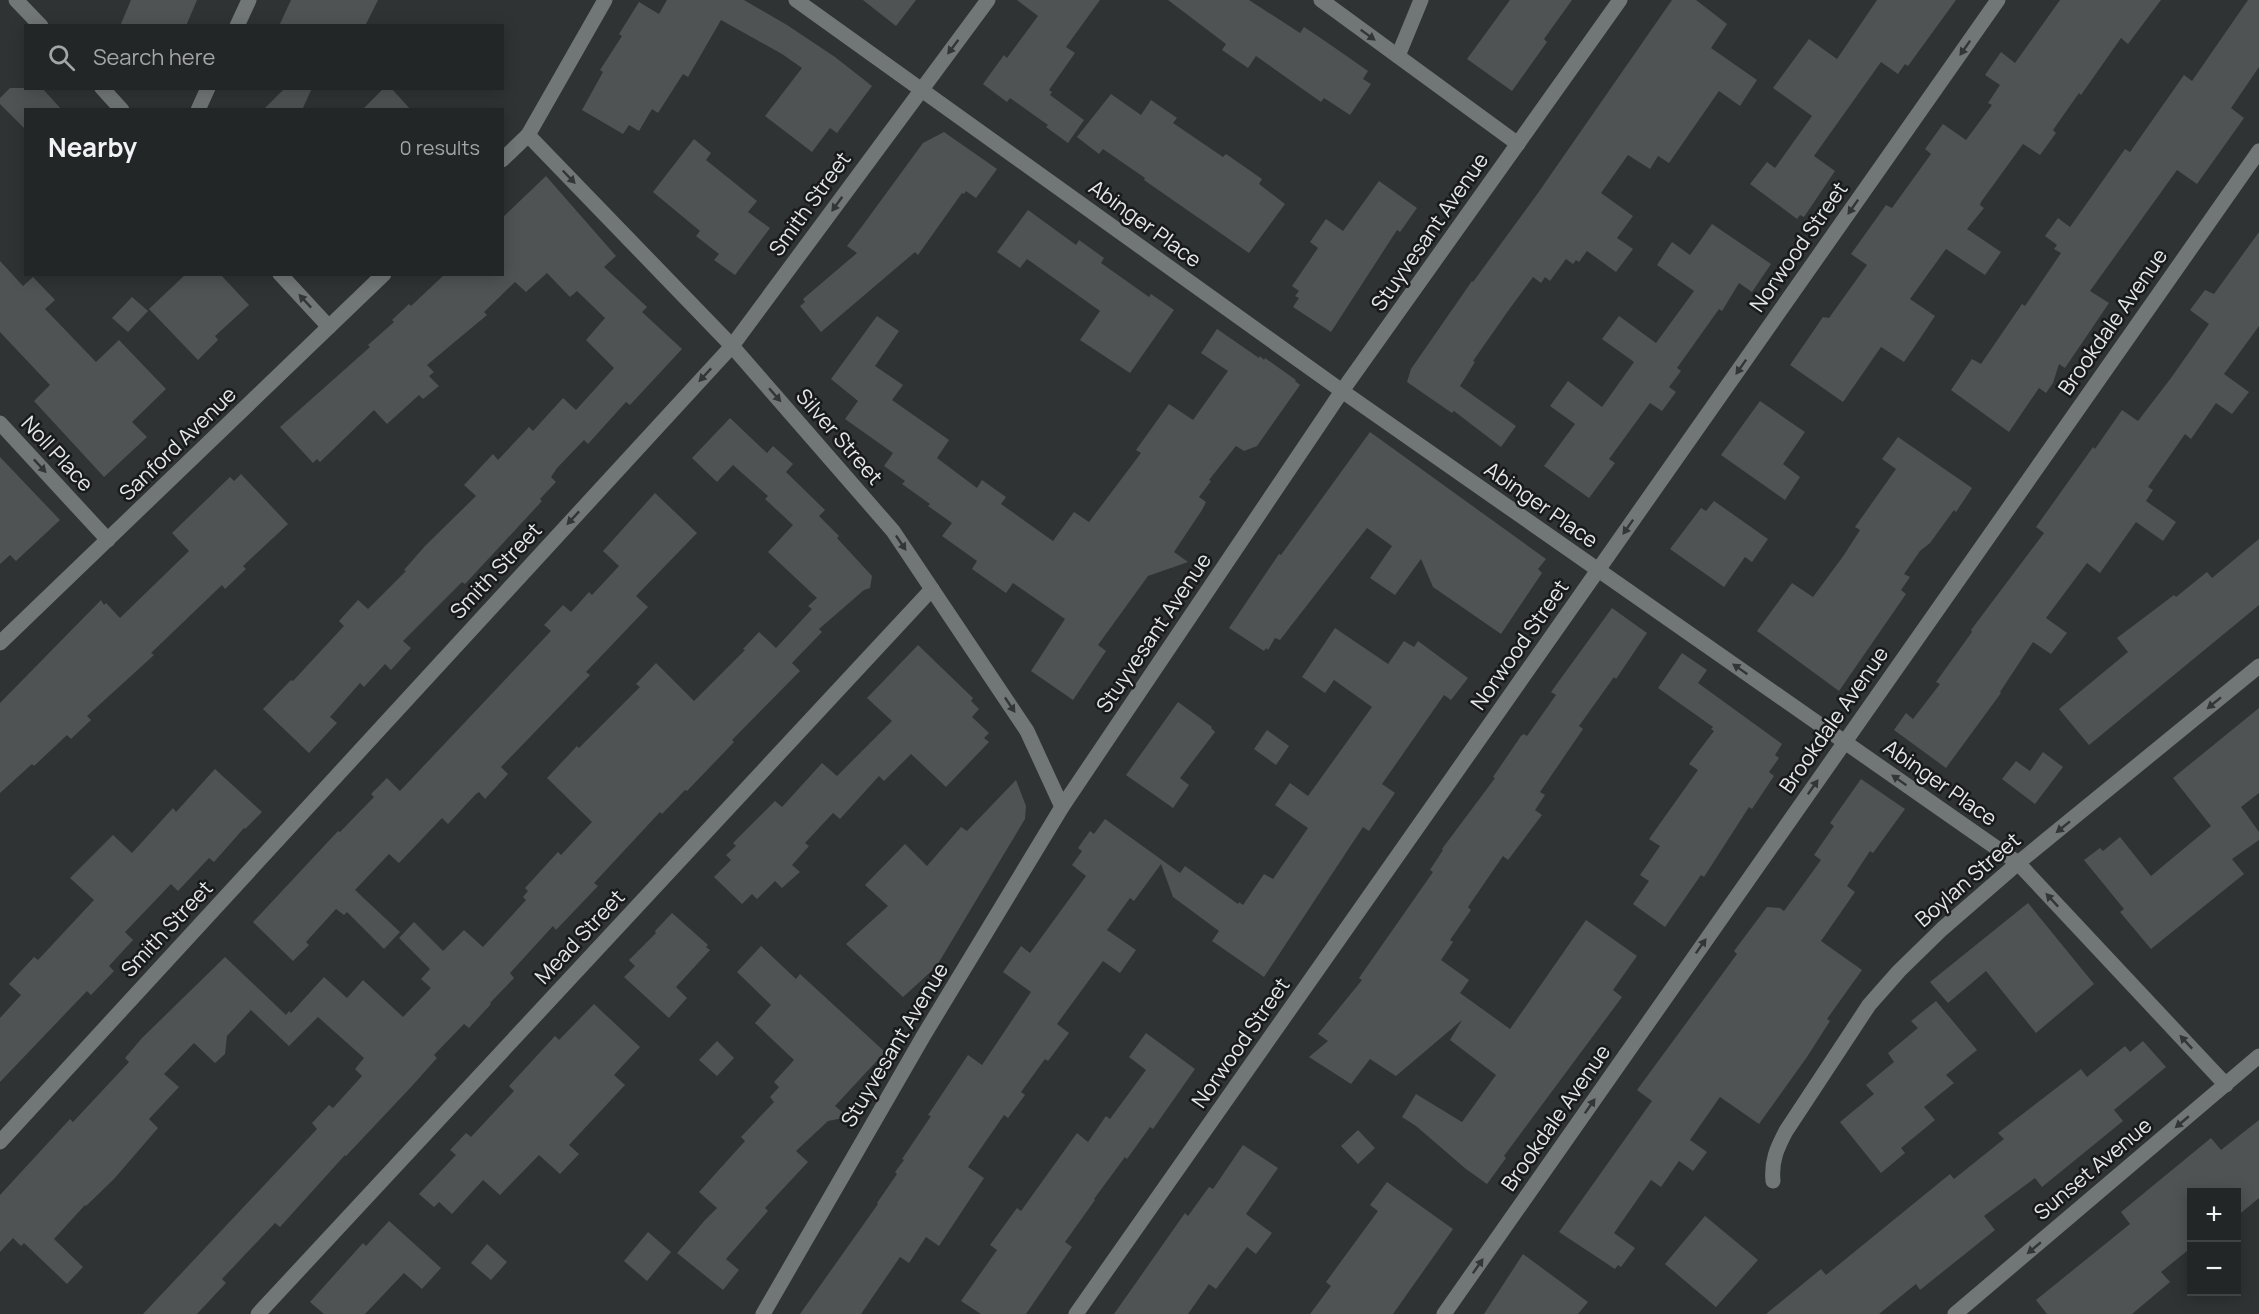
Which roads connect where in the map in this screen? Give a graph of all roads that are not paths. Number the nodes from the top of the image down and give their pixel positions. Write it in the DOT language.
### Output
graph roads {
  1 [pos="16,0"];
  2 [pos="249,0"];
  3 [pos="605,0"];
  4 [pos="796,0"];
  5 [pos="988,0"];
  6 [pos="1321,0"];
  7 [pos="1421,0"];
  8 [pos="1620,0"];
  9 [pos="1998,0"];
  10 [pos="39,24"];
  11 [pos="238,24"];
  12 [pos="1398,56"];
  13 [pos="104,90"];
  14 [pos="207,90"];
  15 [pos="921,90"];
  16 [pos="120,108"];
  17 [pos="199,108"];
  18 [pos="528,135"];
  19 [pos="1518,144"];
  20 [pos="2259,151"];
  21 [pos="504,158"];
  22 [pos="282,276"];
  23 [pos="382,276"];
  24 [pos="330,327"];
  25 [pos="732,346"];
  26 [pos="1342,391"];
  27 [pos="0,423"];
  28 [pos="108,540"];
  29 [pos="1598,570"];
  30 [pos="932,589"];
  31 [pos="0,643"];
  32 [pos="2259,666"];
  33 [pos="1844,742"];
  34 [pos="1062,807"];
  35 [pos="2018,864"];
  36 [pos="2259,1056"];
  37 [pos="2226,1084"];
  38 [pos="0,1142"];
  39 [pos="1773,1181"];
  40 [pos="258,1314"];
  41 [pos="763,1314"];
  42 [pos="1077,1314"];
  43 [pos="1444,1314"];
  44 [pos="1955,1314"];
  1 -- 10 [label="street"];
  2 -- 11 [label="street"];
  3 -- 18 [label="street"];
  4 -- 15 [label="street, Abinger Place"];
  5 -- 15 [label="street, Smith Street, one-way"];
  6 -- 12 [label="street, one-way"];
  7 -- 12 [label="street"];
  8 -- 19 [label="street, Stuyvesant Avenue"];
  9 -- 29 [label="street, Norwood Street, one-way"];
  12 -- 19 [label="street"];
  13 -- 16 [label="street"];
  14 -- 17 [label="street"];
  15 -- 25 [label="street, Smith Street, one-way"];
  15 -- 26 [label="street, Abinger Place"];
  18 -- 21 [label="street"];
  18 -- 25 [label="street, Silver Street, one-way"];
  19 -- 26 [label="street, Stuyvesant Avenue"];
  20 -- 33 [label="street, Brookdale Avenue"];
  24 -- 22 [label="street, one-way"];
  23 -- 24 [label="street, Sanford Avenue"];
  24 -- 28 [label="street, Sanford Avenue"];
  25 -- 30 [label="street, Silver Street, one-way"];
  25 -- 38 [label="street, Smith Street, one-way"];
  26 -- 29 [label="street, Abinger Place"];
  26 -- 34 [label="street, Stuyvesant Avenue"];
  27 -- 28 [label="street, Noll Place, one-way"];
  28 -- 31 [label="street, Sanford Avenue"];
  33 -- 29 [label="street, Abinger Place, one-way"];
  29 -- 42 [label="street, Norwood Street"];
  30 -- 34 [label="street, Silver Street, one-way"];
  30 -- 40 [label="street, Mead Street"];
  32 -- 35 [label="street, Boylan Street, one-way"];
  35 -- 33 [label="street, Abinger Place, one-way"];
  43 -- 33 [label="street, Brookdale Avenue, one-way"];
  34 -- 41 [label="street, Stuyvesant Avenue"];
  37 -- 35 [label="street, Abinger Place, one-way"];
  35 -- 39 [label="street, Boylan Street"];
  36 -- 37 [label="street, Sunset Avenue"];
  37 -- 44 [label="street, Sunset Avenue, one-way"];
}
